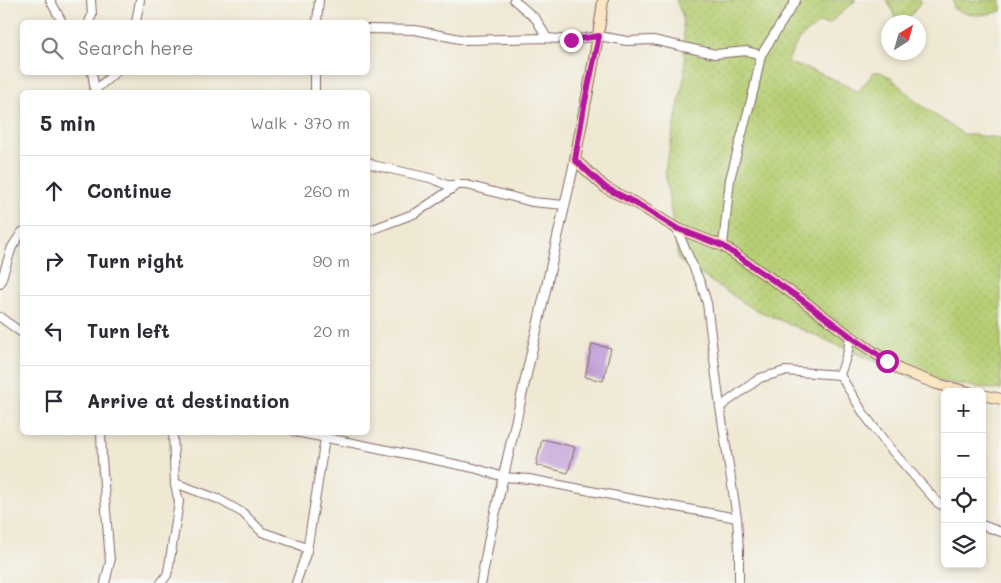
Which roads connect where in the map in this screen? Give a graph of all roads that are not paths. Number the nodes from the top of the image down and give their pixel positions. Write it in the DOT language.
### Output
graph roads {
  1 [pos="50,0"];
  2 [pos="91,0"];
  3 [pos="140,0"];
  4 [pos="319,0"];
  5 [pos="514,0"];
  6 [pos="603,0"];
  7 [pos="796,0"];
  8 [pos="61,20"];
  9 [pos="90,20"];
  10 [pos="136,20"];
  11 [pos="318,20"];
  12 [pos="370,29"];
  13 [pos="599,36"];
  14 [pos="547,38"];
  15 [pos="761,55"];
  16 [pos="92,75"];
  17 [pos="113,75"];
  18 [pos="315,75"];
  19 [pos="94,90"];
  20 [pos="96,90"];
  21 [pos="314,90"];
  22 [pos="575,160"];
  23 [pos="370,163"];
  24 [pos="457,185"];
  25 [pos="565,206"];
  26 [pos="676,228"];
  27 [pos="370,230"];
  28 [pos="20,235"];
  29 [pos="723,246"];
  30 [pos="0,284"];
  31 [pos="0,317"];
  32 [pos="20,331"];
  33 [pos="850,336"];
  34 [pos="840,375"];
  35 [pos="953,388"];
  36 [pos="986,396"];
  37 [pos="1001,399"];
  38 [pos="720,407"];
  39 [pos="101,435"];
  40 [pos="173,435"];
  41 [pos="326,435"];
  42 [pos="504,477"];
  43 [pos="175,483"];
  44 [pos="941,505"];
  45 [pos="737,518"];
  46 [pos="986,526"];
  47 [pos="1001,532"];
  48 [pos="307,549"];
  49 [pos="105,583"];
  50 [pos="161,583"];
  51 [pos="296,583"];
  52 [pos="481,583"];
  53 [pos="739,583"];
  1 -- 8 [label="street"];
  2 -- 9 [label="street"];
  3 -- 10 [label="street"];
  4 -- 11 [label="street"];
  5 -- 14 [label="street"];
  6 -- 13 [label="main road"];
  7 -- 15 [label="street"];
  12 -- 14 [label="street"];
  13 -- 14 [label="street"];
  13 -- 15 [label="street"];
  13 -- 22 [label="main road"];
  15 -- 29 [label="street"];
  16 -- 19 [label="street"];
  17 -- 20 [label="street"];
  18 -- 21 [label="street"];
  22 -- 25 [label="street"];
  22 -- 26 [label="main road"];
  23 -- 24 [label="street"];
  24 -- 25 [label="street"];
  24 -- 27 [label="street"];
  25 -- 42 [label="street"];
  26 -- 29 [label="main road"];
  26 -- 38 [label="street"];
  28 -- 30 [label="street"];
  29 -- 33 [label="main road"];
  31 -- 32 [label="street"];
  33 -- 34 [label="street"];
  33 -- 35 [label="main road"];
  34 -- 38 [label="street"];
  34 -- 44 [label="street"];
  36 -- 37 [label="main road"];
  38 -- 45 [label="street"];
  39 -- 49 [label="street"];
  40 -- 43 [label="street"];
  41 -- 42 [label="street"];
  41 -- 48 [label="street"];
  42 -- 45 [label="street"];
  42 -- 52 [label="street"];
  43 -- 48 [label="street"];
  43 -- 50 [label="street"];
  45 -- 53 [label="street"];
  46 -- 47 [label="street"];
  48 -- 51 [label="street"];
}
